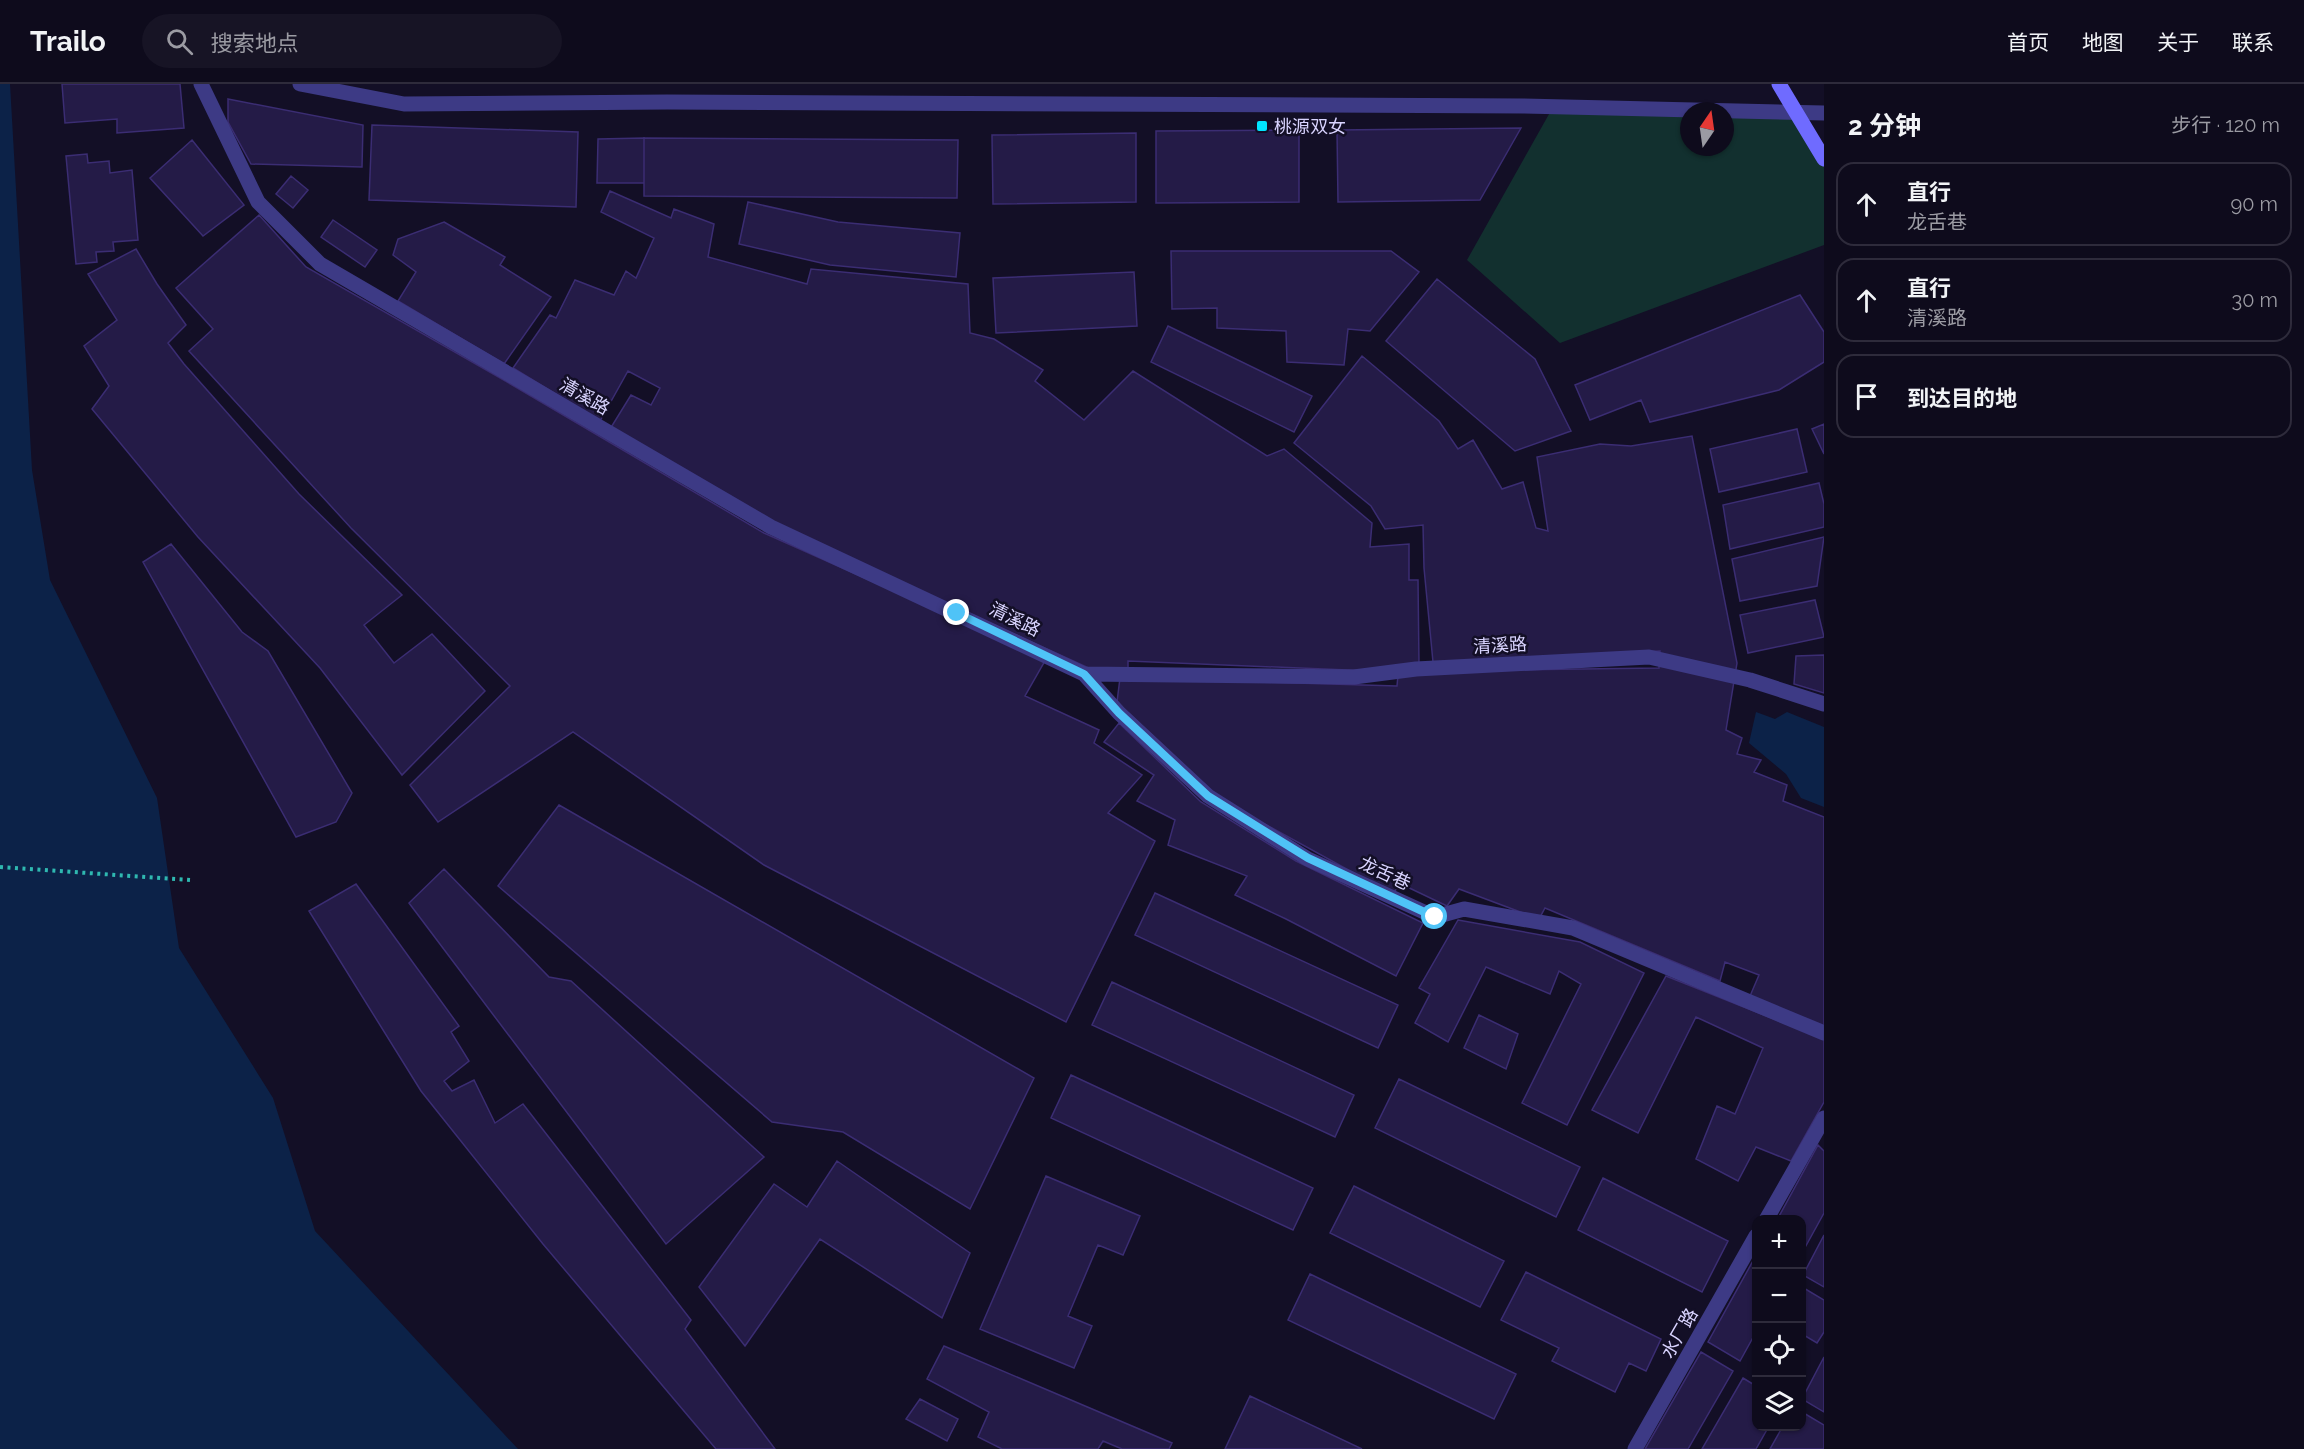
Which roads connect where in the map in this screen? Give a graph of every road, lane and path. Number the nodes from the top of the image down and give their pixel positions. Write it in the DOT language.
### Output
graph roads {
  1 [pos="201,84"];
  2 [pos="300,84"];
  3 [pos="1779,84"];
  4 [pos="1796,112"];
  5 [pos="1824,112"];
  6 [pos="1824,159"];
  7 [pos="1084,674"];
  8 [pos="1824,704"];
  9 [pos="0,867"];
  10 [pos="190,880"];
  11 [pos="1824,1033"];
  12 [pos="1824,1118"];
  13 [pos="1769,1215"];
  14 [pos="1752,1243"];
  15 [pos="1635,1449"];
  1 -- 7 [label="street, 清溪路"];
  2 -- 4 [label="street"];
  3 -- 4 [label="main road"];
  4 -- 5 [label="street"];
  4 -- 6 [label="main road"];
  7 -- 8 [label="street, 清溪路"];
  7 -- 11 [label="street, 龙舌巷"];
  9 -- 10 [label="path"];
  12 -- 13 [label="street"];
  14 -- 15 [label="street, 水厂路"];
}
